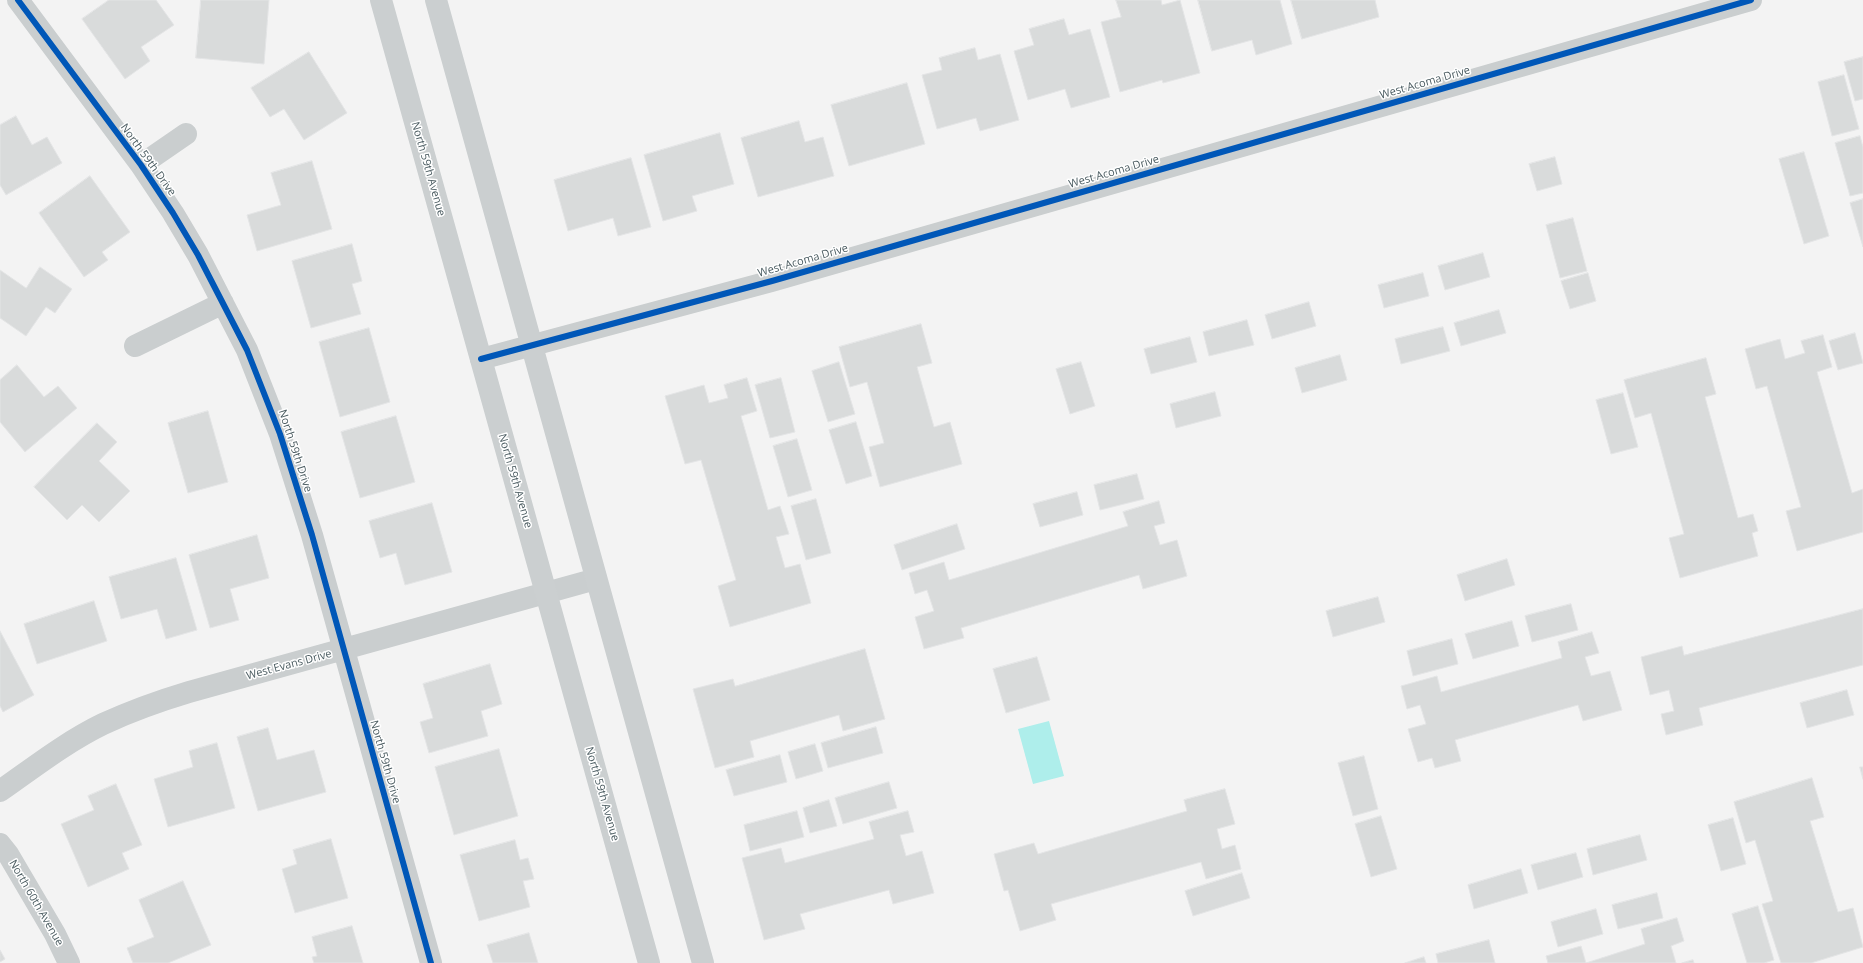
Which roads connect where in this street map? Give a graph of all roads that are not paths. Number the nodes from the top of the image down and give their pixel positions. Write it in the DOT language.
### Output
graph roads {
  1 [pos="18,0"];
  2 [pos="381,0"];
  3 [pos="436,0"];
  4 [pos="1751,0"];
  5 [pos="186,134"];
  6 [pos="141,166"];
  7 [pos="223,303"];
  8 [pos="532,345"];
  9 [pos="135,346"];
  10 [pos="481,359"];
  11 [pos="596,579"];
  12 [pos="546,593"];
  13 [pos="344,650"];
  14 [pos="0,791"];
  15 [pos="0,844"];
  16 [pos="69,963"];
  17 [pos="431,963"];
  18 [pos="649,963"];
  19 [pos="703,963"];
  1 -- 6 [label="street, North 59th Drive"];
  2 -- 10 [label="main road, North 59th Avenue"];
  3 -- 8 [label="main road"];
  4 -- 8 [label="street, West Acoma Drive"];
  5 -- 6 [label="street, North 59th Drive"];
  6 -- 7 [label="street, North 59th Drive"];
  7 -- 9 [label="street"];
  7 -- 13 [label="street, North 59th Drive"];
  8 -- 10 [label="street, West Acoma Drive"];
  8 -- 11 [label="main road"];
  10 -- 12 [label="main road, North 59th Avenue"];
  11 -- 12 [label="street, West Evans Drive"];
  11 -- 19 [label="main road"];
  12 -- 13 [label="street, West Evans Drive"];
  12 -- 18 [label="main road, North 59th Avenue"];
  13 -- 14 [label="street, West Evans Drive"];
  13 -- 17 [label="street, North 59th Drive"];
  15 -- 16 [label="street, North 60th Avenue"];
}
